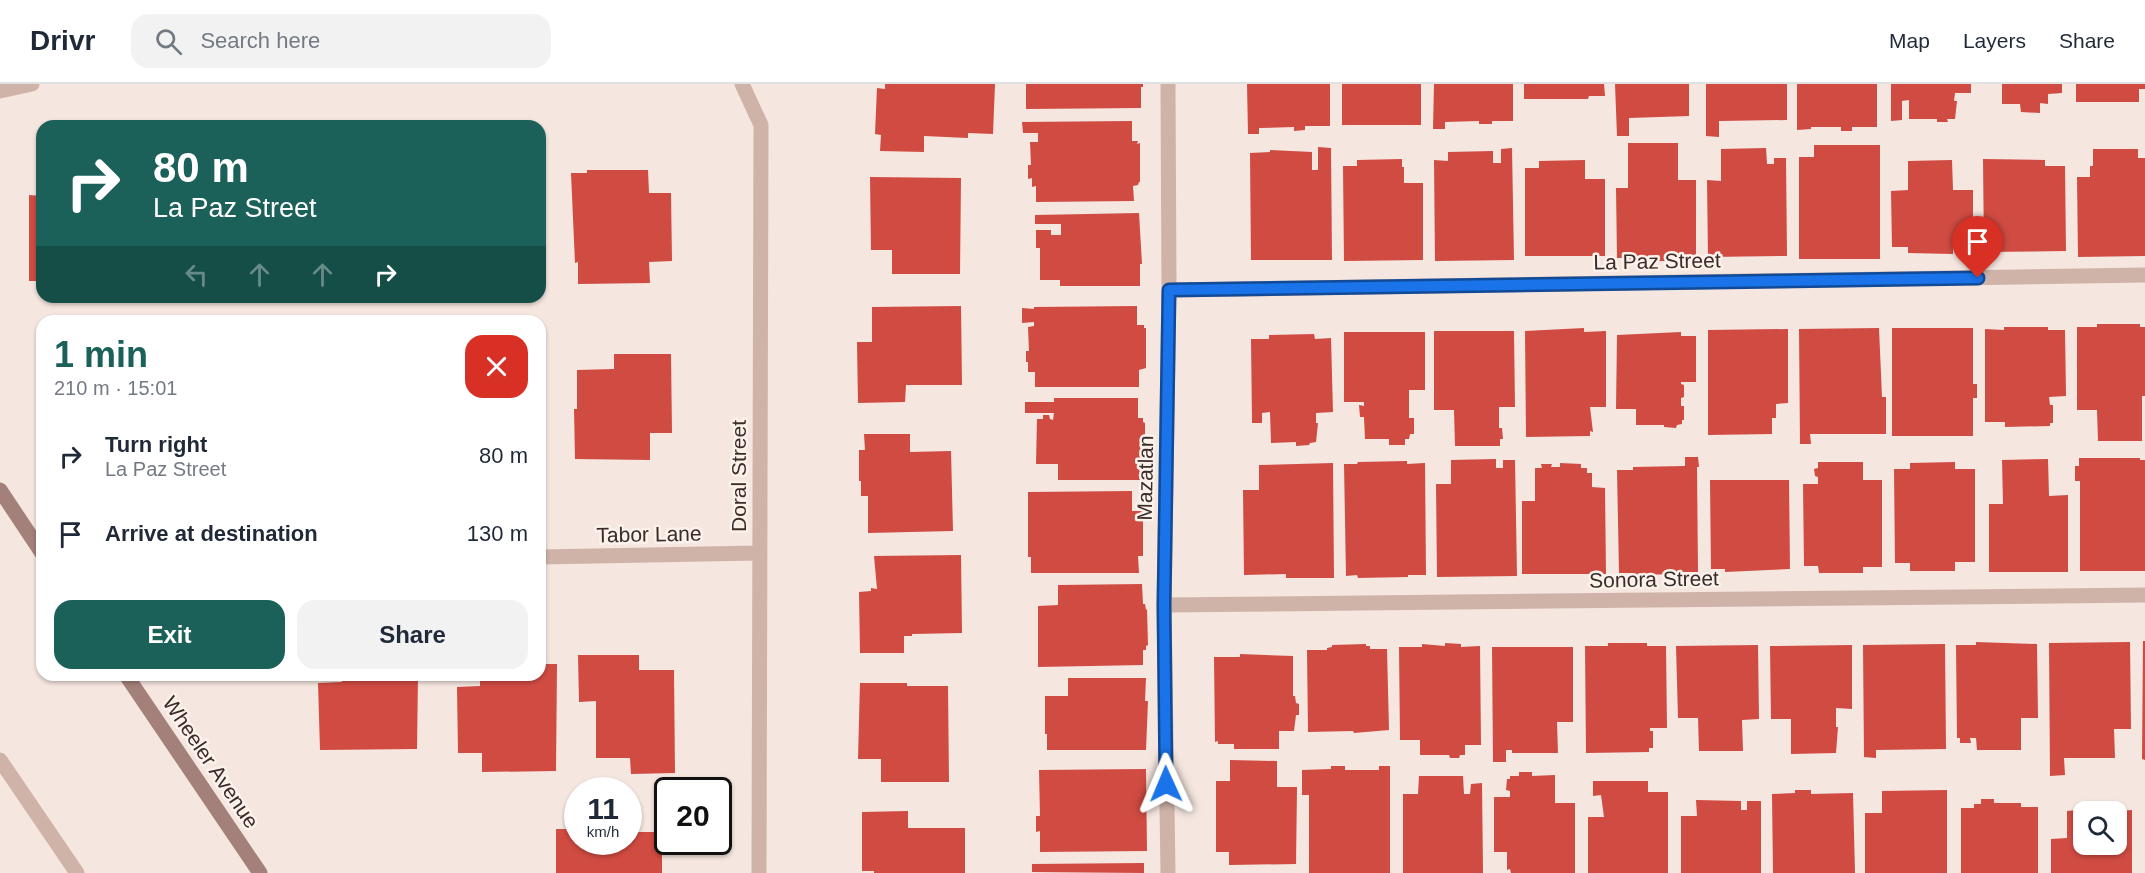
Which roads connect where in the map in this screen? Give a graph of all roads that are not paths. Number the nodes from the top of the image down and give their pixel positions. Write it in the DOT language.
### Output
graph roads {
  1 [pos="32,84"];
  2 [pos="742,84"];
  3 [pos="1168,84"];
  4 [pos="0,91"];
  5 [pos="2145,275"];
  6 [pos="1169,290"];
  7 [pos="0,490"];
  8 [pos="36,544"];
  9 [pos="759,553"];
  10 [pos="546,557"];
  11 [pos="2145,595"];
  12 [pos="1164,605"];
  13 [pos="130,681"];
  14 [pos="0,760"];
  15 [pos="77,873"];
  16 [pos="261,873"];
  17 [pos="759,873"];
  18 [pos="1168,873"];
  1 -- 4 [label="street"];
  2 -- 9 [label="street, Doral Street"];
  3 -- 6 [label="street, Mazatlan"];
  5 -- 6 [label="street, La Paz Street"];
  6 -- 12 [label="street, Mazatlan"];
  7 -- 8 [label="main road"];
  9 -- 10 [label="street, Tabor Lane"];
  9 -- 17 [label="street, Doral Street"];
  11 -- 12 [label="street, Sonora Street"];
  12 -- 18 [label="street, Mazatlan"];
  13 -- 16 [label="main road, Wheeler Avenue"];
  14 -- 15 [label="street"];
}
